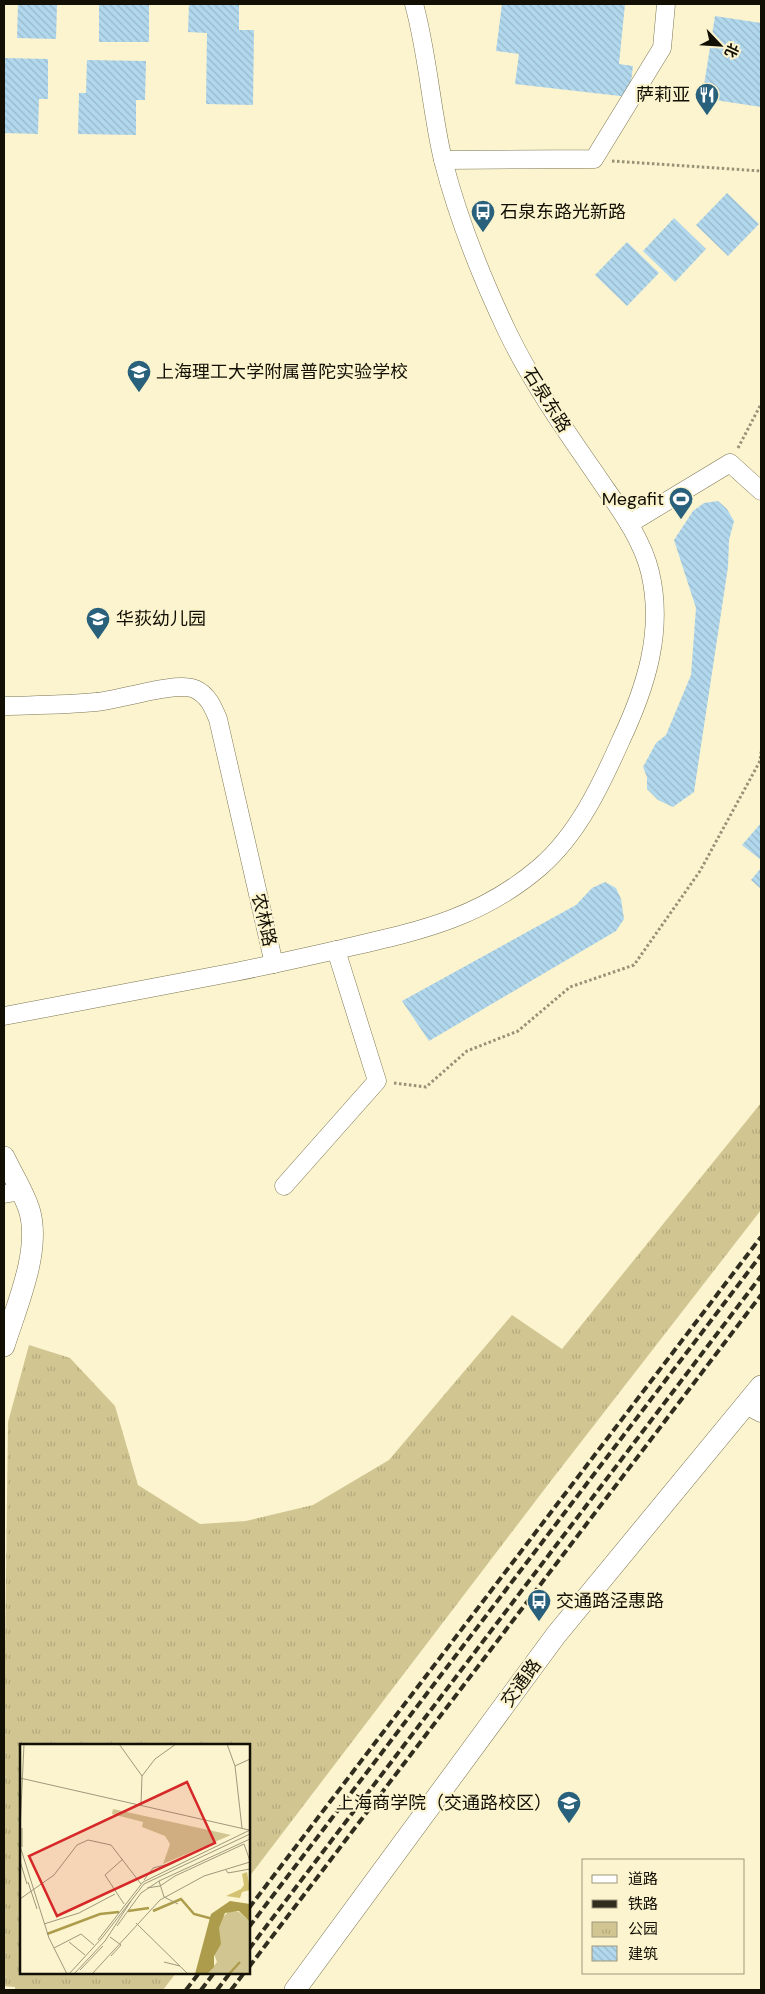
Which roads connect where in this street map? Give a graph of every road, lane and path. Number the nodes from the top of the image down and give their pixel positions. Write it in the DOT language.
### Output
graph roads {
  1 [pos="414,4"];
  2 [pos="666,4"];
  3 [pos="443,160"];
  4 [pos="594,160"];
  5 [pos="761,171"];
  6 [pos="761,404"];
  7 [pos="730,462"];
  8 [pos="761,491"];
  9 [pos="628,524"];
  10 [pos="4,706"];
  11 [pos="761,752"];
  12 [pos="602,782"];
  13 [pos="336,950"];
  14 [pos="274,964"];
  15 [pos="4,1016"];
  16 [pos="377,1081"];
  17 [pos="4,1157"];
  18 [pos="284,1186"];
  19 [pos="12,1192"];
  20 [pos="4,1346"];
  21 [pos="761,1386"];
  22 [pos="754,1409"];
  23 [pos="296,1990"];
  1 -- 3 [label="street, 石泉东路"];
  2 -- 4 [label="street"];
  3 -- 4 [label="street"];
  3 -- 9 [label="street, 石泉东路"];
  4 -- 5 [label="path"];
  6 -- 7 [label="path"];
  7 -- 8 [label="street"];
  7 -- 9 [label="street"];
  9 -- 12 [label="street, 石泉东路"];
  10 -- 14 [label="street, 农林路"];
  11 -- 16 [label="path"];
  12 -- 13 [label="street, 农林路"];
  13 -- 14 [label="street, 农林路"];
  13 -- 16 [label="street"];
  14 -- 15 [label="street"];
  16 -- 18 [label="street"];
  17 -- 19 [label="main road"];
  19 -- 20 [label="main road"];
  21 -- 22 [label="main road, 交通路"];
  22 -- 23 [label="main road, 交通路"];
}
